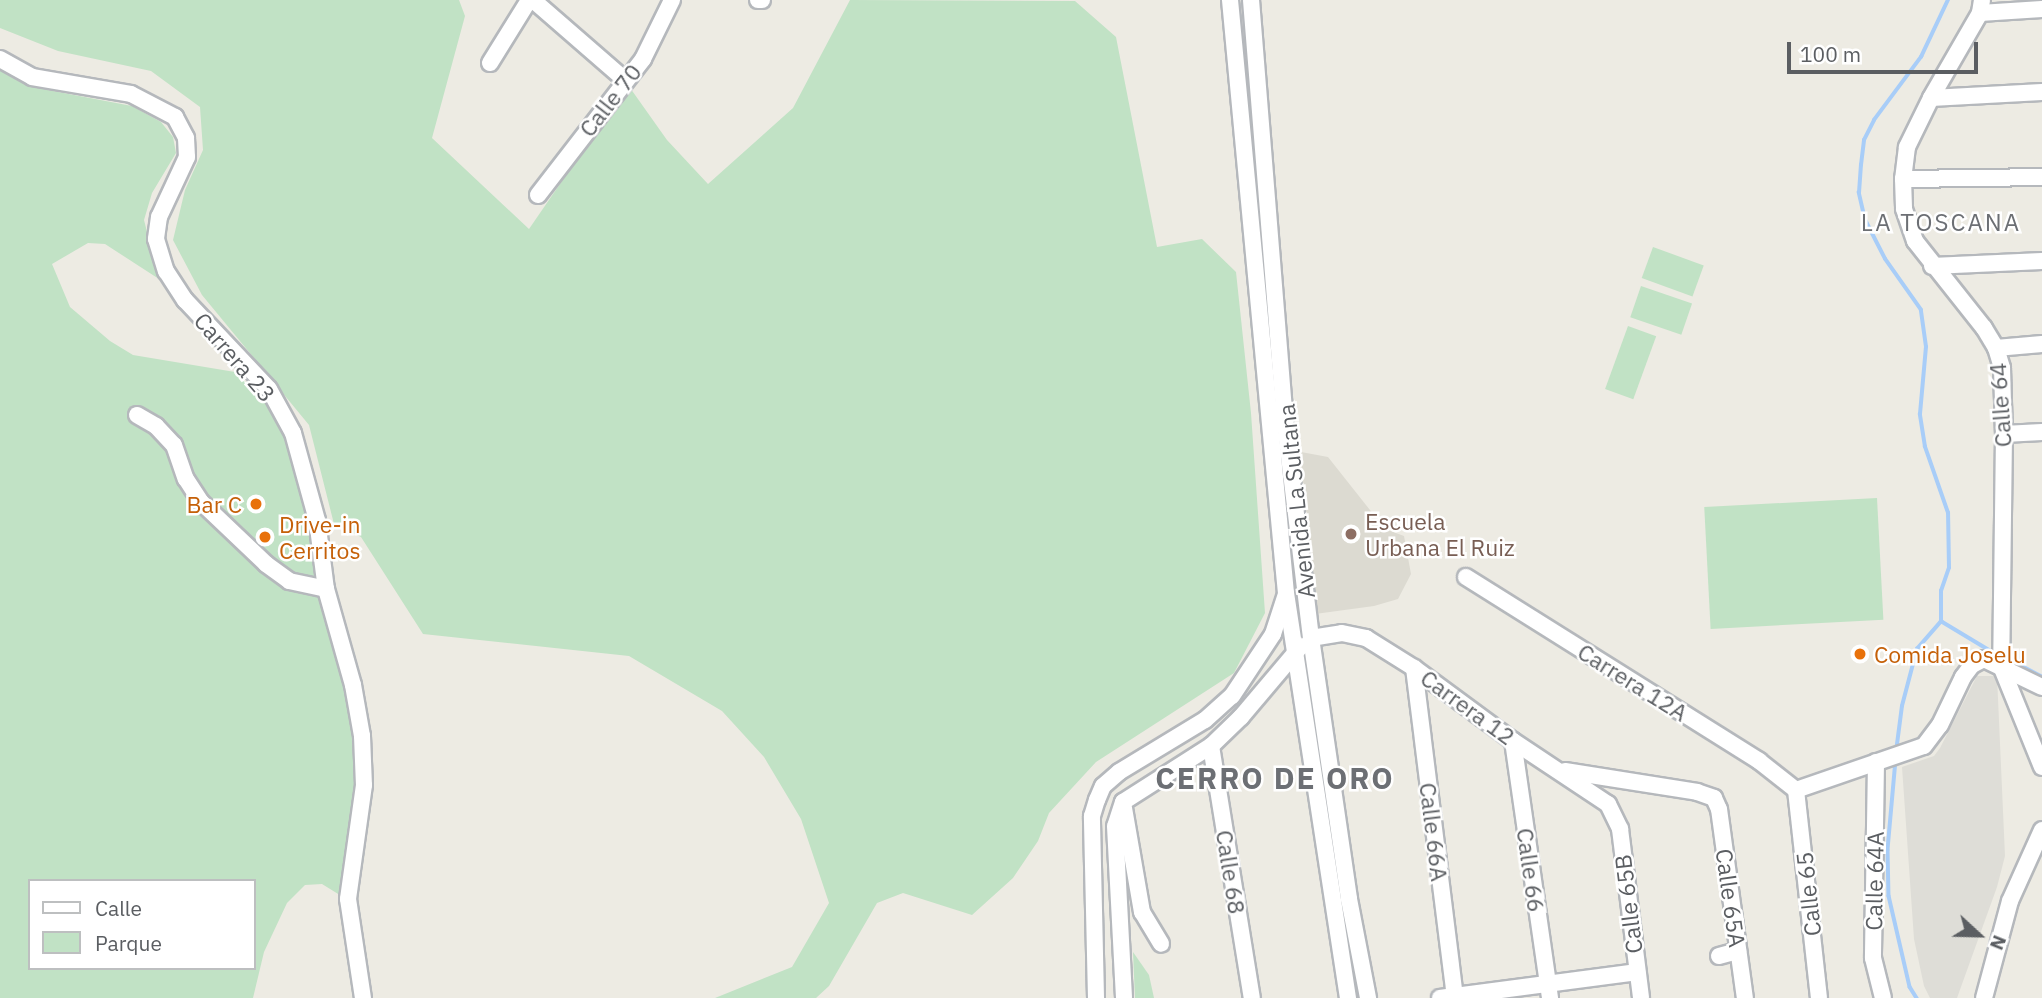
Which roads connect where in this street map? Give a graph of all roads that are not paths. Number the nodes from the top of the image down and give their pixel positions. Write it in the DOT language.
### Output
graph roads {
  1 [pos="531,0"];
  2 [pos="672,0"];
  3 [pos="1230,0"];
  4 [pos="1251,0"];
  5 [pos="1981,7"];
  6 [pos="2042,9"];
  7 [pos="0,60"];
  8 [pos="490,63"];
  9 [pos="625,80"];
  10 [pos="2042,92"];
  11 [pos="1931,98"];
  12 [pos="2042,177"];
  13 [pos="1903,179"];
  14 [pos="538,195"];
  15 [pos="2042,261"];
  16 [pos="1932,266"];
  17 [pos="2042,344"];
  18 [pos="1996,348"];
  19 [pos="137,415"];
  20 [pos="2042,432"];
  21 [pos="2004,434"];
  22 [pos="1301,552"];
  23 [pos="1282,553"];
  24 [pos="1466,577"];
  25 [pos="326,589"];
  26 [pos="1286,593"];
  27 [pos="1311,638"];
  28 [pos="1296,651"];
  29 [pos="2001,666"];
  30 [pos="1413,668"];
  31 [pos="2042,687"];
  32 [pos="1513,741"];
  33 [pos="1211,746"];
  34 [pos="1882,760"];
  35 [pos="2042,767"];
  36 [pos="1560,770"];
  37 [pos="1796,790"];
  38 [pos="1123,802"];
  39 [pos="1613,811"];
  40 [pos="2042,830"];
  41 [pos="1161,944"];
  42 [pos="1738,951"];
  43 [pos="1719,956"];
  44 [pos="1637,972"];
  45 [pos="1549,990"];
  46 [pos="1447,997"];
  47 [pos="363,998"];
  48 [pos="1096,998"];
  49 [pos="1124,998"];
  50 [pos="1252,998"];
  51 [pos="1348,998"];
  52 [pos="1368,998"];
  53 [pos="1641,998"];
  54 [pos="1745,998"];
  55 [pos="1819,998"];
  56 [pos="1883,998"];
  57 [pos="1984,998"];
  1 -- 8 [label="street"];
  1 -- 9 [label="street"];
  2 -- 9 [label="street, Calle 70"];
  3 -- 23 [label="street, Avenida La Sultana"];
  4 -- 22 [label="street, Avenida La Sultana"];
  5 -- 6 [label="street"];
  5 -- 11 [label="street, Calle 64"];
  7 -- 25 [label="street, Carrera 23"];
  9 -- 14 [label="street, Calle 70"];
  10 -- 11 [label="street"];
  11 -- 13 [label="street, Calle 64"];
  12 -- 13 [label="street"];
  13 -- 16 [label="street, Calle 64"];
  15 -- 16 [label="street"];
  16 -- 18 [label="street, Calle 64"];
  17 -- 18 [label="street"];
  18 -- 21 [label="street, Calle 64"];
  19 -- 25 [label="street"];
  20 -- 21 [label="street"];
  21 -- 29 [label="street, Calle 64"];
  22 -- 23 [label="street"];
  22 -- 27 [label="street, Avenida La Sultana"];
  23 -- 26 [label="street, Avenida La Sultana"];
  24 -- 37 [label="street, Carrera 12A"];
  25 -- 47 [label="street, Carrera 23"];
  26 -- 28 [label="street, Avenida La Sultana"];
  26 -- 48 [label="street"];
  27 -- 28 [label="street"];
  27 -- 30 [label="street, Carrera 12"];
  27 -- 52 [label="street, Avenida La Sultana"];
  28 -- 33 [label="street"];
  28 -- 51 [label="street, Avenida La Sultana"];
  29 -- 31 [label="street"];
  29 -- 34 [label="street"];
  29 -- 35 [label="street, Calle 64"];
  30 -- 32 [label="street, Carrera 12"];
  30 -- 46 [label="street, Calle 66A"];
  32 -- 36 [label="street, Carrera 12"];
  32 -- 45 [label="street, Calle 66"];
  33 -- 38 [label="street"];
  33 -- 50 [label="street, Calle 68"];
  34 -- 37 [label="street"];
  34 -- 56 [label="street, Calle 64A"];
  36 -- 39 [label="street, Carrera 12"];
  36 -- 42 [label="street, Calle 65A"];
  37 -- 55 [label="street, Calle 65"];
  38 -- 41 [label="street"];
  38 -- 49 [label="street"];
  39 -- 44 [label="street, Calle 65B"];
  40 -- 57 [label="street"];
  42 -- 43 [label="street"];
  42 -- 54 [label="street, Calle 65A"];
  44 -- 45 [label="street"];
  44 -- 53 [label="street, Calle 65B"];
  45 -- 46 [label="street"];
}
